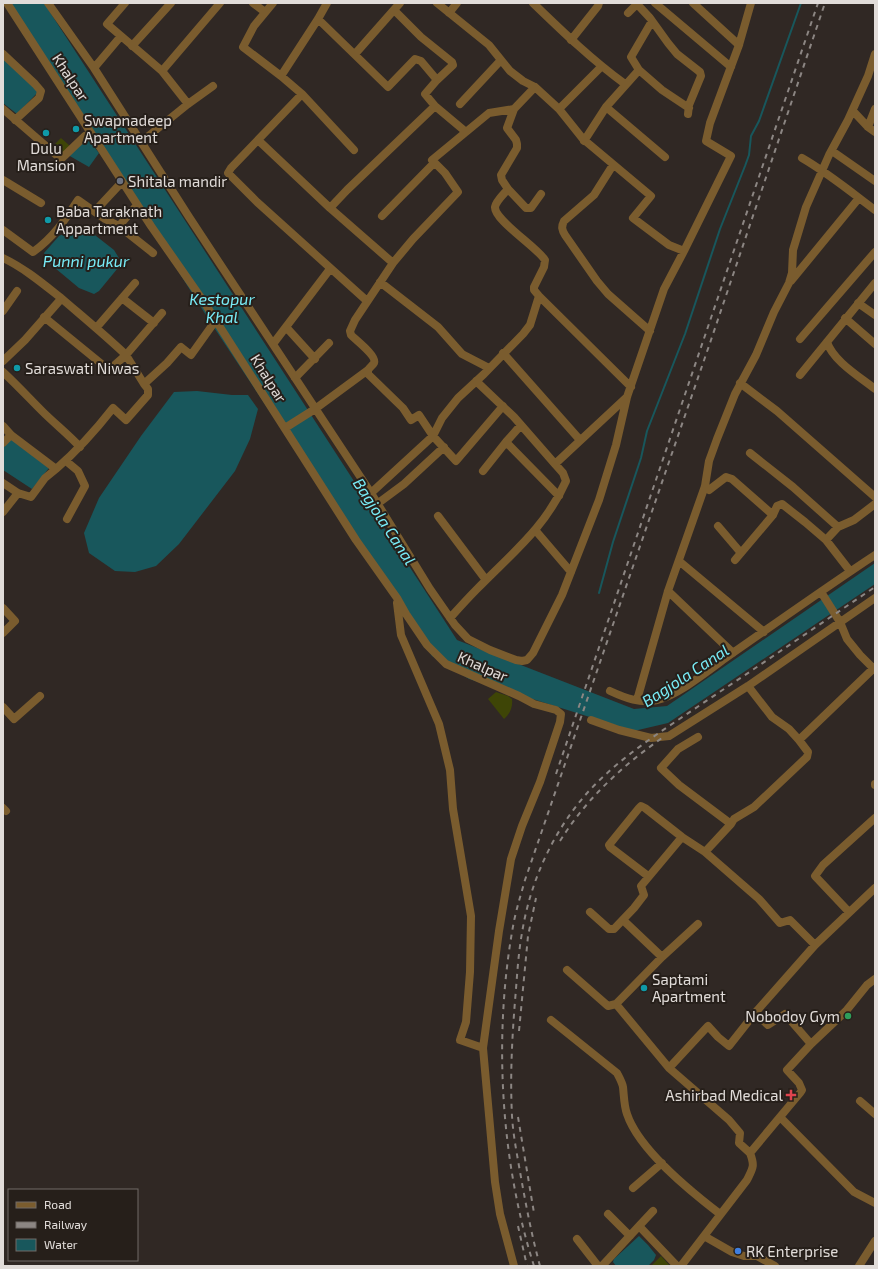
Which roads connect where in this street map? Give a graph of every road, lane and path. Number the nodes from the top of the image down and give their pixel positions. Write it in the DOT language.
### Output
graph roads {
  1 [pos="7,3"];
  2 [pos="59,3"];
  3 [pos="125,3"];
  4 [pos="171,3"];
  5 [pos="220,3"];
  6 [pos="253,3"];
  7 [pos="273,3"];
  8 [pos="327,3"];
  9 [pos="400,3"];
  10 [pos="438,3"];
  11 [pos="457,3"];
  12 [pos="533,3"];
  13 [pos="599,3"];
  14 [pos="654,3"];
  15 [pos="693,3"];
  16 [pos="751,3"];
  17 [pos="637,4"];
  18 [pos="50,6"];
  19 [pos="394,10"];
  20 [pos="265,12"];
  21 [pos="628,12"];
  22 [pos="449,13"];
  23 [pos="318,19"];
  24 [pos="652,21"];
  25 [pos="121,36"];
  26 [pos="571,40"];
  27 [pos="740,45"];
  28 [pos="132,46"];
  29 [pos="3,54"];
  30 [pos="355,54"];
  31 [pos="875,54"];
  32 [pos="501,60"];
  33 [pos="602,67"];
  34 [pos="731,67"];
  35 [pos="94,68"];
  36 [pos="639,70"];
  37 [pos="162,71"];
  38 [pos="872,73"];
  39 [pos="281,76"];
  40 [pos="437,80"];
  41 [pos="625,84"];
  42 [pos="213,86"];
  43 [pos="535,87"];
  44 [pos="302,94"];
  45 [pos="188,104"];
  46 [pos="460,104"];
  47 [pos="435,106"];
  48 [pos="606,107"];
  49 [pos="3,109"];
  50 [pos="559,109"];
  51 [pos="875,109"];
  52 [pos="514,110"];
  53 [pos="853,111"];
  54 [pos="15,120"];
  55 [pos="868,127"];
  56 [pos="466,132"];
  57 [pos="875,132"];
  58 [pos="85,136"];
  59 [pos="258,140"];
  60 [pos="584,141"];
  61 [pos="141,142"];
  62 [pos="354,150"];
  63 [pos="832,151"];
  64 [pos="665,157"];
  65 [pos="802,158"];
  66 [pos="434,163"];
  67 [pos="613,165"];
  68 [pos="824,170"];
  69 [pos="3,180"];
  70 [pos="875,181"];
  71 [pos="122,182"];
  72 [pos="508,189"];
  73 [pos="541,194"];
  74 [pos="859,198"];
  75 [pos="41,203"];
  76 [pos="137,205"];
  77 [pos="330,208"];
  78 [pos="875,210"];
  79 [pos="95,211"];
  80 [pos="382,216"];
  81 [pos="119,226"];
  82 [pos="3,230"];
  83 [pos="684,251"];
  84 [pos="875,252"];
  85 [pos="153,253"];
  86 [pos="3,258"];
  87 [pos="393,262"];
  88 [pos="330,269"];
  89 [pos="380,282"];
  90 [pos="135,283"];
  91 [pos="789,283"];
  92 [pos="875,284"];
  93 [pos="17,292"];
  94 [pos="538,296"];
  95 [pos="122,298"];
  96 [pos="61,299"];
  97 [pos="367,301"];
  98 [pos="858,303"];
  99 [pos="3,311"];
  100 [pos="162,313"];
  101 [pos="875,315"];
  102 [pos="44,317"];
  103 [pos="845,318"];
  104 [pos="216,320"];
  105 [pos="154,323"];
  106 [pos="286,327"];
  107 [pos="97,328"];
  108 [pos="650,331"];
  109 [pos="800,339"];
  110 [pos="827,342"];
  111 [pos="329,343"];
  112 [pos="273,344"];
  113 [pos="875,344"];
  114 [pos="502,353"];
  115 [pos="126,355"];
  116 [pos="315,359"];
  117 [pos="3,361"];
  118 [pos="489,368"];
  119 [pos="368,370"];
  120 [pos="3,372"];
  121 [pos="800,374"];
  122 [pos="295,378"];
  123 [pos="476,381"];
  124 [pos="740,383"];
  125 [pos="144,384"];
  126 [pos="631,386"];
  127 [pos="875,389"];
  128 [pos="627,397"];
  129 [pos="503,406"];
  130 [pos="314,409"];
  131 [pos="521,425"];
  132 [pos="3,426"];
  133 [pos="285,428"];
  134 [pos="11,435"];
  135 [pos="433,436"];
  136 [pos="580,440"];
  137 [pos="506,442"];
  138 [pos="3,444"];
  139 [pos="80,447"];
  140 [pos="444,447"];
  141 [pos="750,453"];
  142 [pos="66,461"];
  143 [pos="555,464"];
  144 [pos="56,469"];
  145 [pos="483,471"];
  146 [pos="3,483"];
  147 [pos="705,486"];
  148 [pos="18,493"];
  149 [pos="371,493"];
  150 [pos="559,496"];
  151 [pos="875,497"];
  152 [pos="377,504"];
  153 [pos="875,504"];
  154 [pos="3,512"];
  155 [pos="773,515"];
  156 [pos="438,516"];
  157 [pos="66,519"];
  158 [pos="718,526"];
  159 [pos="838,527"];
  160 [pos="536,531"];
  161 [pos="826,540"];
  162 [pos="741,552"];
  163 [pos="875,555"];
  164 [pos="735,560"];
  165 [pos="679,561"];
  166 [pos="850,571"];
  167 [pos="570,572"];
  168 [pos="486,580"];
  169 [pos="668,591"];
  170 [pos="822,593"];
  171 [pos="397,598"];
  172 [pos="875,598"];
  173 [pos="3,608"];
  174 [pos="450,618"];
  175 [pos="840,622"];
  176 [pos="764,632"];
  177 [pos="3,633"];
  178 [pos="733,653"];
  179 [pos="875,669"];
  180 [pos="748,686"];
  181 [pos="610,691"];
  182 [pos="40,696"];
  183 [pos="637,700"];
  184 [pos="3,707"];
  185 [pos="591,720"];
  186 [pos="698,737"];
  187 [pos="799,740"];
  188 [pos="875,818"];
  189 [pos="731,824"];
  190 [pos="682,837"];
  191 [pos="705,852"];
  192 [pos="648,876"];
  193 [pos="875,888"];
  194 [pos="590,912"];
  195 [pos="850,912"];
  196 [pos="624,920"];
  197 [pos="698,924"];
  198 [pos="815,945"];
  199 [pos="662,957"];
  200 [pos="567,970"];
  201 [pos="875,979"];
  202 [pos="616,1004"];
  203 [pos="755,1013"];
  204 [pos="551,1020"];
  205 [pos="811,1044"];
  206 [pos="483,1048"];
  207 [pos="669,1068"];
  208 [pos="860,1101"];
  209 [pos="875,1114"];
  210 [pos="780,1116"];
  211 [pos="750,1153"];
  212 [pos="662,1163"];
  213 [pos="633,1188"];
  214 [pos="875,1203"];
  215 [pos="653,1210"];
  216 [pos="608,1214"];
  217 [pos="720,1214"];
  218 [pos="639,1226"];
  219 [pos="630,1236"];
  220 [pos="704,1236"];
  221 [pos="577,1239"];
  222 [pos="875,1241"];
  223 [pos="514,1266"];
  224 [pos="598,1266"];
  225 [pos="602,1266"];
  226 [pos="677,1266"];
  227 [pos="681,1266"];
  228 [pos="775,1266"];
  229 [pos="859,1266"];
  1 -- 71 [label="street, Khalpar"];
  2 -- 18 [label="street"];
  3 -- 25 [label="street"];
  4 -- 28 [label="street"];
  5 -- 37 [label="street"];
  6 -- 20 [label="street"];
  7 -- 20 [label="street"];
  8 -- 23 [label="street"];
  9 -- 19 [label="street"];
  10 -- 22 [label="street"];
  11 -- 22 [label="street"];
  12 -- 26 [label="street"];
  13 -- 26 [label="street"];
  14 -- 34 [label="street"];
  15 -- 27 [label="street"];
  16 -- 27 [label="street"];
  17 -- 21 [label="street"];
  17 -- 24 [label="street"];
  18 -- 35 [label="street"];
  19 -- 30 [label="street"];
  19 -- 40 [label="street"];
  20 -- 39 [label="street"];
  22 -- 32 [label="street"];
  23 -- 30 [label="street"];
  23 -- 39 [label="street"];
  24 -- 36 [label="street"];
  24 -- 36 [label="street"];
  25 -- 28 [label="street"];
  25 -- 35 [label="street"];
  26 -- 33 [label="street"];
  27 -- 34 [label="street"];
  28 -- 37 [label="street"];
  29 -- 54 [label="street"];
  30 -- 40 [label="street"];
  31 -- 38 [label="street"];
  32 -- 43 [label="street"];
  32 -- 46 [label="street"];
  33 -- 41 [label="street"];
  33 -- 50 [label="street"];
  34 -- 83 [label="street"];
  35 -- 61 [label="street"];
  36 -- 41 [label="street"];
  37 -- 45 [label="street"];
  38 -- 53 [label="street"];
  39 -- 44 [label="street"];
  40 -- 47 [label="street"];
  41 -- 48 [label="street"];
  42 -- 45 [label="street"];
  43 -- 50 [label="street"];
  43 -- 52 [label="street"];
  44 -- 59 [label="street"];
  44 -- 62 [label="street"];
  45 -- 61 [label="street"];
  47 -- 56 [label="street"];
  47 -- 77 [label="street"];
  48 -- 60 [label="street"];
  48 -- 64 [label="street"];
  49 -- 54 [label="street"];
  50 -- 60 [label="street"];
  51 -- 55 [label="street"];
  52 -- 56 [label="street"];
  52 -- 72 [label="street"];
  53 -- 55 [label="street"];
  53 -- 63 [label="street"];
  54 -- 58 [label="street"];
  55 -- 57 [label="street"];
  56 -- 66 [label="street"];
  59 -- 77 [label="street"];
  59 -- 88 [label="street"];
  60 -- 67 [label="street"];
  61 -- 112 [label="street"];
  63 -- 68 [label="street"];
  63 -- 70 [label="street"];
  65 -- 68 [label="street"];
  66 -- 80 [label="street"];
  66 -- 87 [label="street"];
  67 -- 83 [label="street"];
  67 -- 108 [label="street"];
  68 -- 74 [label="street"];
  68 -- 91 [label="street"];
  69 -- 75 [label="street"];
  71 -- 76 [label="street, Khalpar"];
  71 -- 79 [label="street"];
  72 -- 73 [label="street"];
  72 -- 94 [label="street"];
  74 -- 78 [label="street"];
  74 -- 91 [label="street"];
  76 -- 81 [label="street"];
  76 -- 104 [label="street, Khalpar"];
  77 -- 87 [label="street"];
  79 -- 81 [label="street"];
  79 -- 82 [label="street"];
  81 -- 85 [label="street"];
  83 -- 108 [label="street"];
  84 -- 109 [label="street"];
  86 -- 96 [label="street"];
  87 -- 89 [label="street"];
  88 -- 97 [label="street"];
  88 -- 106 [label="street"];
  89 -- 97 [label="street"];
  89 -- 118 [label="street"];
  90 -- 95 [label="street"];
  91 -- 124 [label="street"];
  92 -- 98 [label="street"];
  93 -- 99 [label="street"];
  94 -- 114 [label="street"];
  94 -- 126 [label="street"];
  95 -- 105 [label="street"];
  95 -- 107 [label="street"];
  96 -- 102 [label="street"];
  96 -- 107 [label="street"];
  97 -- 119 [label="street"];
  98 -- 101 [label="street"];
  98 -- 103 [label="street"];
  100 -- 105 [label="street"];
  102 -- 115 [label="street"];
  102 -- 117 [label="street"];
  103 -- 110 [label="street"];
  103 -- 113 [label="street"];
  104 -- 125 [label="street"];
  104 -- 133 [label="street, Khalpar"];
  105 -- 115 [label="street"];
  106 -- 112 [label="street"];
  106 -- 116 [label="street"];
  107 -- 115 [label="street"];
  108 -- 126 [label="street"];
  110 -- 121 [label="street"];
  110 -- 127 [label="street"];
  111 -- 116 [label="street"];
  112 -- 122 [label="street"];
  114 -- 118 [label="street"];
  114 -- 136 [label="street"];
  115 -- 125 [label="street"];
  116 -- 122 [label="street"];
  118 -- 123 [label="street"];
  119 -- 130 [label="street"];
  119 -- 135 [label="street"];
  120 -- 139 [label="street"];
  122 -- 130 [label="street"];
  123 -- 129 [label="street"];
  123 -- 135 [label="street"];
  124 -- 147 [label="street"];
  124 -- 151 [label="street"];
  125 -- 139 [label="street"];
  126 -- 128 [label="street"];
  128 -- 136 [label="street"];
  128 -- 167 [label="street"];
  129 -- 131 [label="street"];
  129 -- 140 [label="street"];
  130 -- 133 [label="street"];
  130 -- 149 [label="street"];
  131 -- 137 [label="street"];
  131 -- 143 [label="street"];
  132 -- 134 [label="street"];
  133 -- 171 [label="street, Khalpar"];
  134 -- 138 [label="street"];
  134 -- 144 [label="street"];
  135 -- 140 [label="street"];
  135 -- 149 [label="street"];
  136 -- 143 [label="street"];
  137 -- 145 [label="street"];
  137 -- 150 [label="street"];
  139 -- 142 [label="street"];
  140 -- 152 [label="street"];
  141 -- 159 [label="street"];
  142 -- 144 [label="street"];
  142 -- 157 [label="street"];
  143 -- 150 [label="street"];
  144 -- 148 [label="street"];
  146 -- 148 [label="street"];
  147 -- 155 [label="street"];
  147 -- 165 [label="street"];
  148 -- 154 [label="street"];
  149 -- 152 [label="street"];
  150 -- 160 [label="street"];
  152 -- 174 [label="street"];
  153 -- 159 [label="street"];
  155 -- 161 [label="street"];
  155 -- 162 [label="street"];
  156 -- 168 [label="street"];
  158 -- 162 [label="street"];
  159 -- 161 [label="street"];
  160 -- 167 [label="street"];
  160 -- 168 [label="street"];
  161 -- 166 [label="street"];
  162 -- 164 [label="street"];
  163 -- 166 [label="street"];
  165 -- 169 [label="street"];
  165 -- 176 [label="street"];
  166 -- 170 [label="street"];
  167 -- 174 [label="street"];
  168 -- 174 [label="street"];
  169 -- 178 [label="street"];
  169 -- 183 [label="street"];
  170 -- 175 [label="street"];
  170 -- 176 [label="street"];
  171 -- 206 [label="street"];
  171 -- 206 [label="street, Khalpar"];
  172 -- 175 [label="street"];
  173 -- 177 [label="street"];
  175 -- 179 [label="street"];
  175 -- 180 [label="street"];
  176 -- 178 [label="street"];
  178 -- 183 [label="street"];
  179 -- 187 [label="street"];
  180 -- 185 [label="street"];
  180 -- 187 [label="street"];
  181 -- 183 [label="street"];
  182 -- 184 [label="street"];
  186 -- 189 [label="street"];
  187 -- 189 [label="street"];
  188 -- 195 [label="street"];
  189 -- 191 [label="street"];
  190 -- 191 [label="street"];
  190 -- 192 [label="street"];
  190 -- 192 [label="street"];
  191 -- 198 [label="street"];
  192 -- 196 [label="street"];
  193 -- 195 [label="street"];
  194 -- 196 [label="street"];
  195 -- 198 [label="street"];
  196 -- 199 [label="street"];
  197 -- 199 [label="street"];
  198 -- 203 [label="street"];
  199 -- 202 [label="street"];
  200 -- 202 [label="street"];
  201 -- 205 [label="street"];
  202 -- 207 [label="street"];
  203 -- 205 [label="street"];
  203 -- 207 [label="street"];
  204 -- 212 [label="street"];
  205 -- 210 [label="street"];
  206 -- 223 [label="street"];
  207 -- 211 [label="street"];
  208 -- 209 [label="street"];
  210 -- 211 [label="street"];
  210 -- 214 [label="street"];
  211 -- 217 [label="street"];
  212 -- 213 [label="street"];
  212 -- 217 [label="street"];
  215 -- 218 [label="street"];
  216 -- 219 [label="street"];
  217 -- 220 [label="street"];
  218 -- 219 [label="street"];
  218 -- 226 [label="street"];
  219 -- 225 [label="street"];
  220 -- 227 [label="street"];
  220 -- 228 [label="street"];
  221 -- 224 [label="street"];
  222 -- 229 [label="street"];
}
